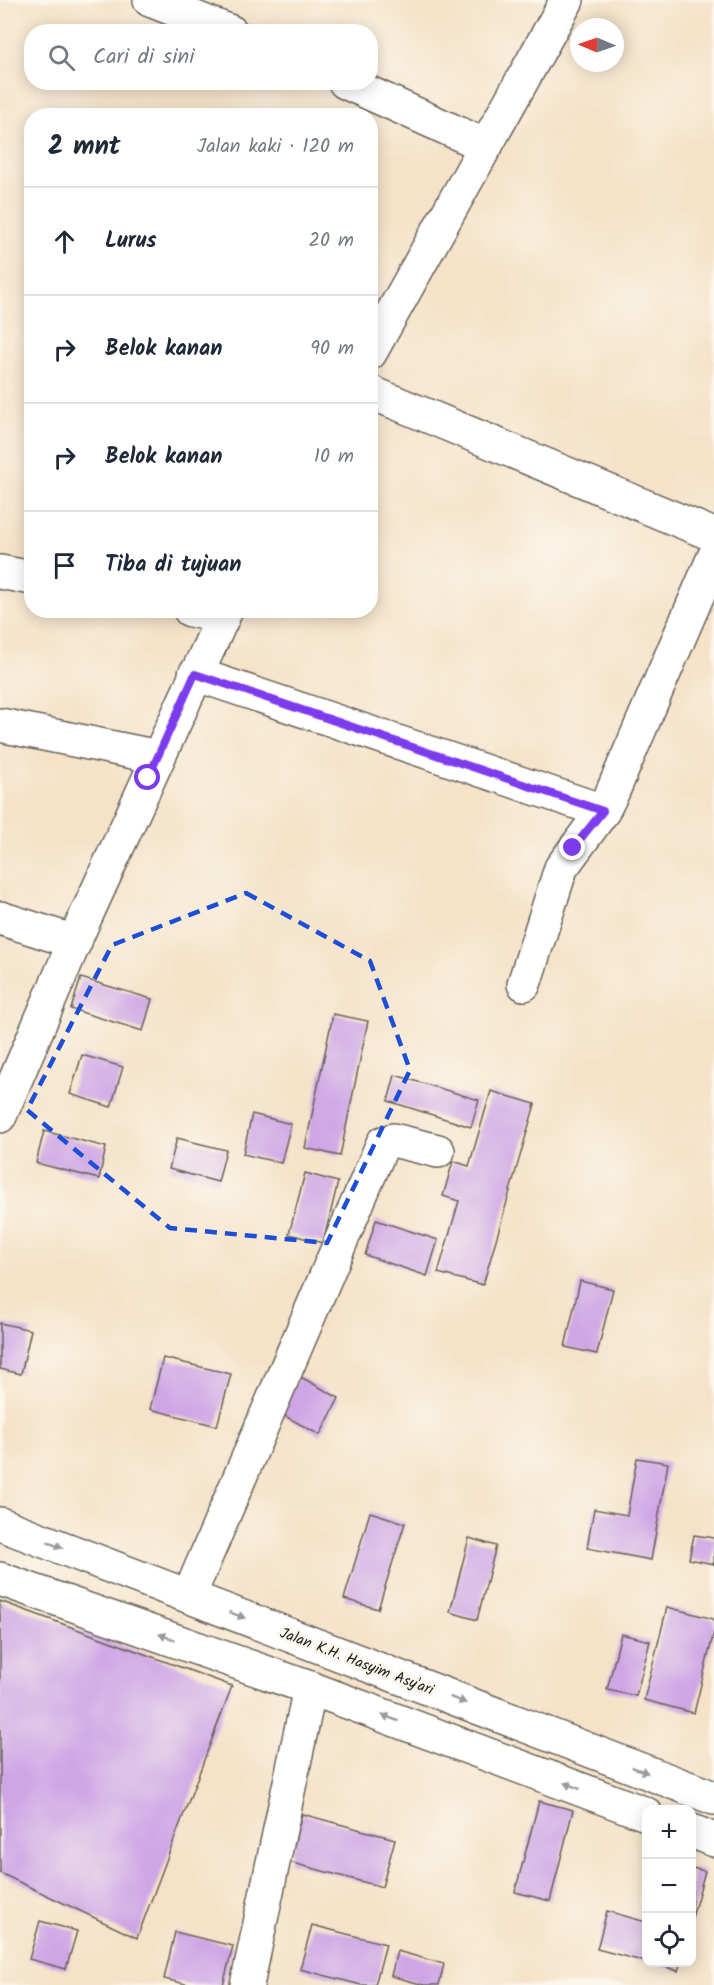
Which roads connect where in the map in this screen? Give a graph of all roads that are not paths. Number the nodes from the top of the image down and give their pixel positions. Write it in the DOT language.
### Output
graph roads {
  1 [pos="150,0"];
  2 [pos="567,0"];
  3 [pos="211,24"];
  4 [pos="363,90"];
  5 [pos="486,146"];
  6 [pos="378,339"];
  7 [pos="378,395"];
  8 [pos="714,535"];
  9 [pos="714,557"];
  10 [pos="0,572"];
  11 [pos="24,577"];
  12 [pos="222,618"];
  13 [pos="195,674"];
  14 [pos="0,725"];
  15 [pos="158,757"];
  16 [pos="603,811"];
  17 [pos="0,918"];
  18 [pos="75,942"];
  19 [pos="524,984"];
  20 [pos="0,1116"];
  21 [pos="438,1151"];
  22 [pos="0,1524"];
  23 [pos="0,1579"];
  24 [pos="189,1596"];
  25 [pos="310,1688"];
  26 [pos="714,1798"];
  27 [pos="642,1812"];
  28 [pos="696,1833"];
  29 [pos="714,1840"];
  30 [pos="247,1985"];
  1 -- 3 [label="street"];
  2 -- 5 [label="street"];
  4 -- 5 [label="street"];
  5 -- 6 [label="street"];
  7 -- 8 [label="street"];
  9 -- 16 [label="street"];
  10 -- 11 [label="street"];
  12 -- 13 [label="street"];
  13 -- 15 [label="street"];
  13 -- 16 [label="street"];
  14 -- 15 [label="street"];
  15 -- 18 [label="street"];
  16 -- 19 [label="street"];
  17 -- 18 [label="street"];
  18 -- 20 [label="street"];
  21 -- 24 [label="street"];
  22 -- 24 [label="street, Jalan K.H. Hasyim Asy'ari, one-way"];
  25 -- 23 [label="street, one-way"];
  24 -- 26 [label="street, Jalan K.H. Hasyim Asy'ari, one-way"];
  27 -- 25 [label="street, one-way"];
  25 -- 30 [label="street"];
  28 -- 29 [label="street"];
}
